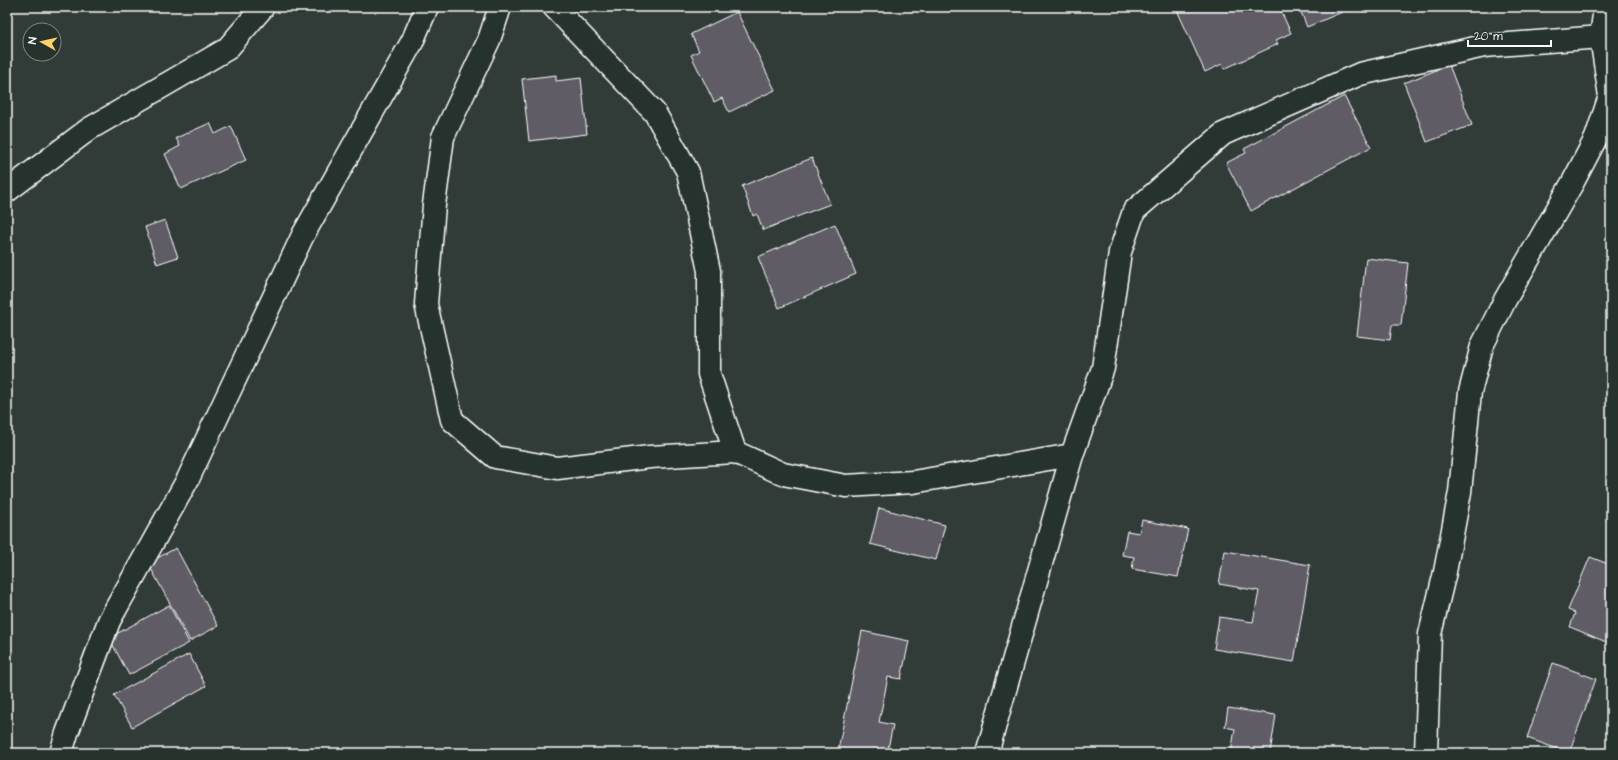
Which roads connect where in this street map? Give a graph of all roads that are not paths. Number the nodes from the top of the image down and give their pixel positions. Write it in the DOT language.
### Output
graph roads {
  1 [pos="263,7"];
  2 [pos="427,7"];
  3 [pos="500,7"];
  4 [pos="554,7"];
  5 [pos="1605,7"];
  6 [pos="1606,35"];
  7 [pos="7,191"];
  8 [pos="734,452"];
  9 [pos="1072,455"];
  10 [pos="61,753"];
  11 [pos="987,753"];
  12 [pos="1426,753"];
  1 -- 7 [label="street"];
  2 -- 10 [label="street"];
  3 -- 8 [label="street"];
  4 -- 8 [label="street"];
  5 -- 6 [label="street"];
  6 -- 9 [label="street"];
  6 -- 12 [label="street"];
  8 -- 9 [label="street"];
  9 -- 11 [label="street"];
}
